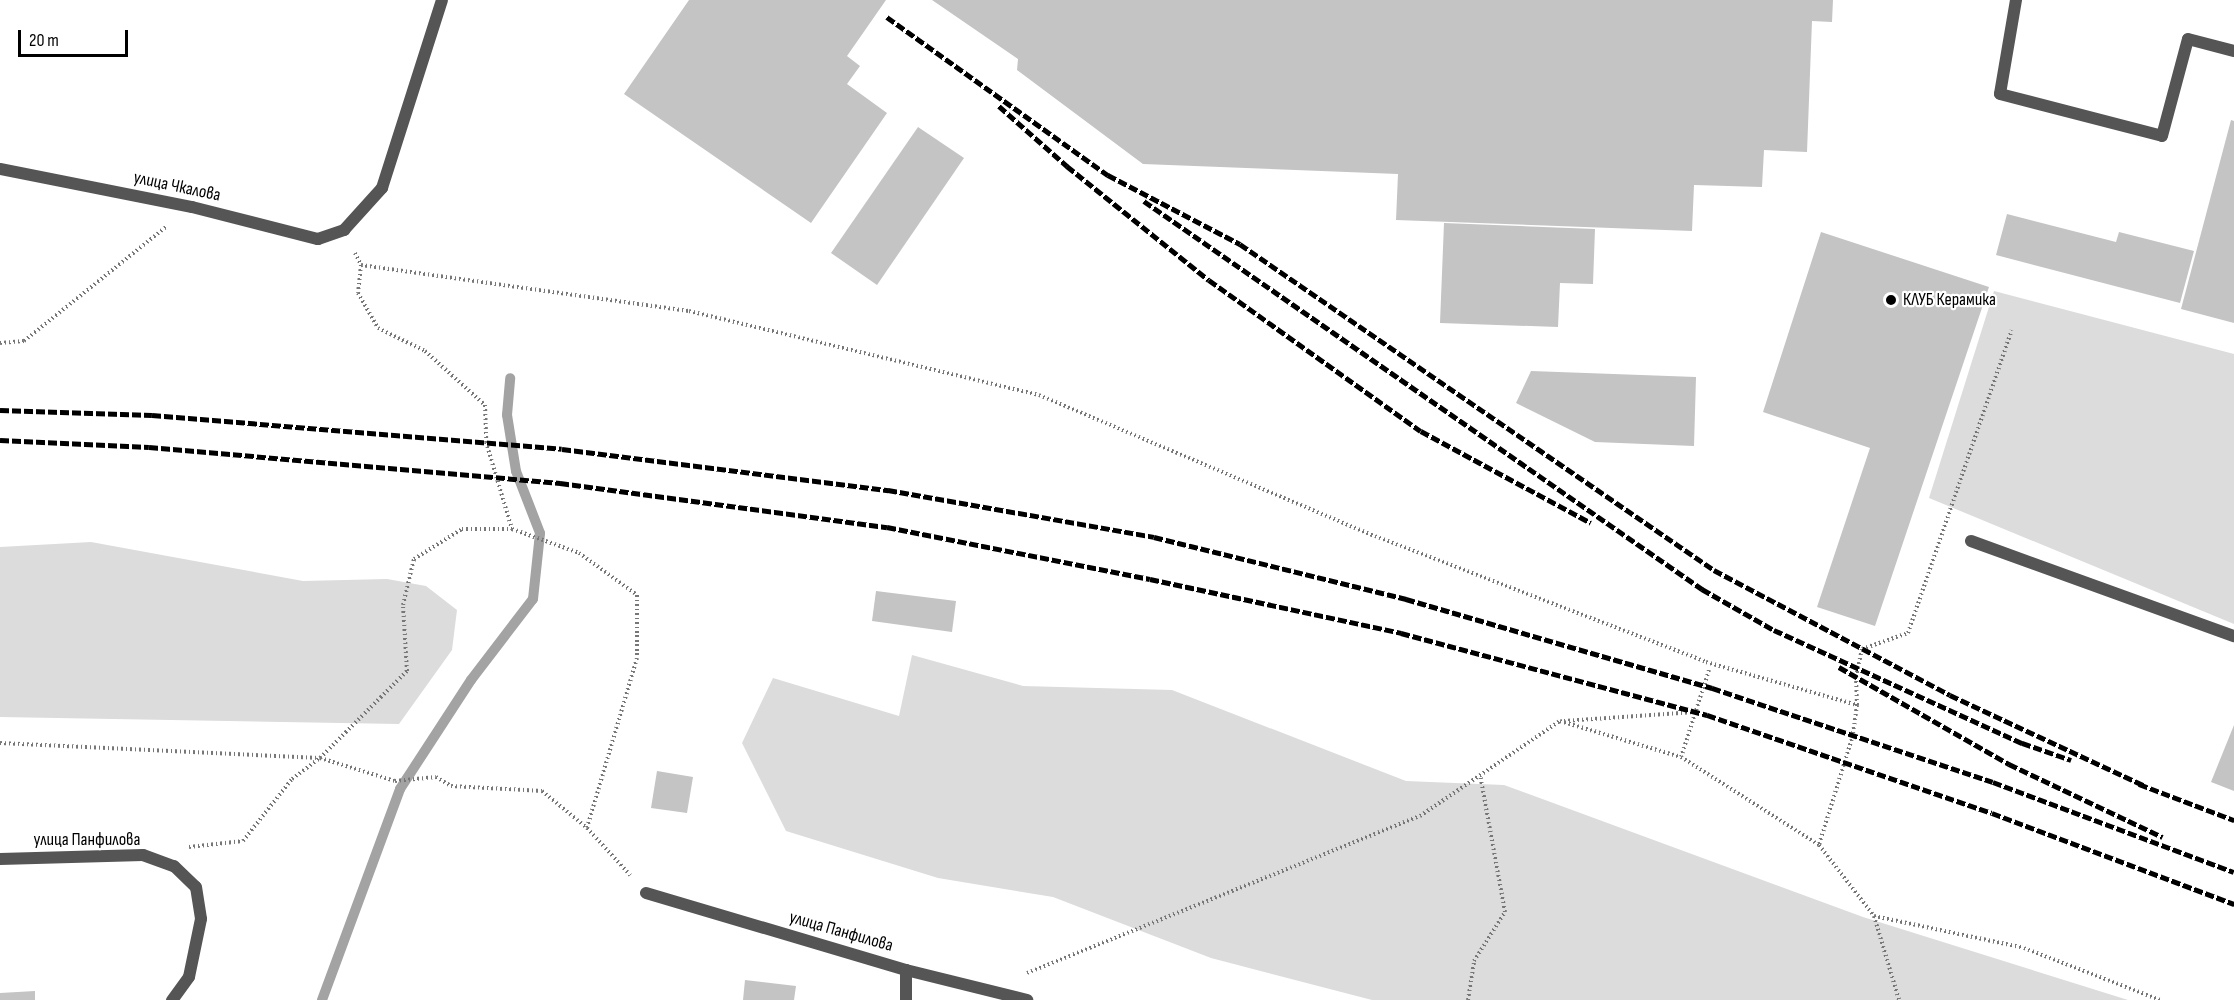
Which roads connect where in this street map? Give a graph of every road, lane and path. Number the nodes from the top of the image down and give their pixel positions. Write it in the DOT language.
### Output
graph roads {
  1 [pos="442,0"];
  2 [pos="2016,0"];
  3 [pos="2234,51"];
  4 [pos="0,169"];
  5 [pos="192,207"];
  6 [pos="344,230"];
  7 [pos="361,265"];
  8 [pos="2012,330"];
  9 [pos="0,343"];
  10 [pos="512,529"];
  11 [pos="1971,541"];
  12 [pos="2234,636"];
  13 [pos="1709,670"];
  14 [pos="1857,705"];
  15 [pos="1695,712"];
  16 [pos="1560,721"];
  17 [pos="0,743"];
  18 [pos="1681,757"];
  19 [pos="320,758"];
  20 [pos="1480,775"];
  21 [pos="587,828"];
  22 [pos="1819,845"];
  23 [pos="0,859"];
  24 [pos="174,866"];
  25 [pos="646,893"];
  26 [pos="1875,916"];
  27 [pos="906,970"];
  28 [pos="985,990"];
  29 [pos="172,1000"];
  30 [pos="906,1000"];
  31 [pos="1027,1000"];
  32 [pos="1468,1000"];
  33 [pos="1899,1000"];
  34 [pos="2160,1000"];
  1 -- 6 [label="street"];
  2 -- 3 [label="street"];
  4 -- 5 [label="street, улица Чкалова"];
  5 -- 6 [label="street, улица Чкалова"];
  5 -- 9 [label="path"];
  6 -- 7 [label="path"];
  7 -- 10 [label="path"];
  7 -- 14 [label="path"];
  8 -- 14 [label="path"];
  10 -- 19 [label="path"];
  10 -- 21 [label="path"];
  11 -- 12 [label="street"];
  13 -- 15 [label="path"];
  14 -- 22 [label="path"];
  15 -- 16 [label="path"];
  15 -- 18 [label="path"];
  16 -- 18 [label="path"];
  16 -- 20 [label="path"];
  17 -- 19 [label="path"];
  18 -- 22 [label="path"];
  19 -- 21 [label="path"];
  19 -- 24 [label="path"];
  20 -- 28 [label="path"];
  20 -- 32 [label="path"];
  21 -- 25 [label="path"];
  22 -- 26 [label="path"];
  23 -- 24 [label="street, улица Панфилова"];
  24 -- 29 [label="street"];
  25 -- 27 [label="street, улица Панфилова"];
  26 -- 33 [label="path"];
  26 -- 34 [label="path"];
  27 -- 28 [label="street, улица Панфилова"];
  27 -- 30 [label="street"];
  28 -- 31 [label="street, улица Панфилова"];
}
